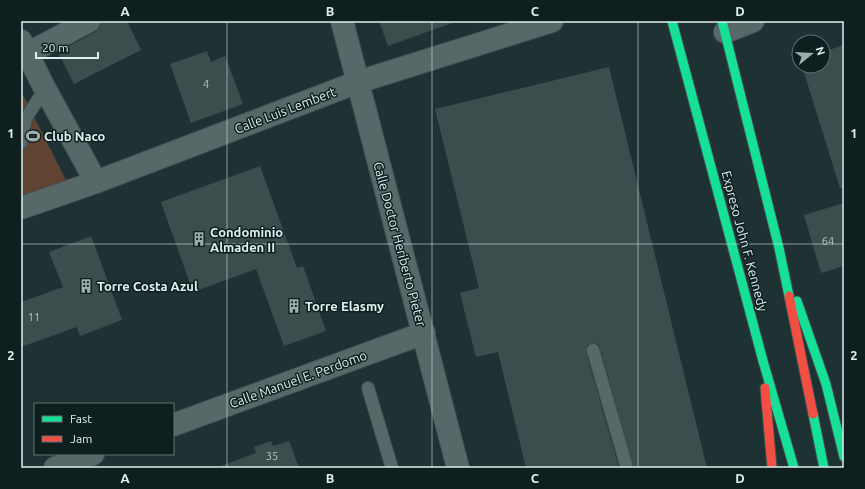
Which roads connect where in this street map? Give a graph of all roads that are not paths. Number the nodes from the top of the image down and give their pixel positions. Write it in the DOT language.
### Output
graph roads {
  1 [pos="89,21"];
  2 [pos="342,21"];
  3 [pos="552,21"];
  4 [pos="672,21"];
  5 [pos="753,21"];
  6 [pos="723,26"];
  7 [pos="24,48"];
  8 [pos="358,82"];
  9 [pos="45,89"];
  10 [pos="21,143"];
  11 [pos="96,182"];
  12 [pos="21,208"];
  13 [pos="779,248"];
  14 [pos="424,333"];
  15 [pos="593,350"];
  16 [pos="763,361"];
  17 [pos="368,388"];
  18 [pos="174,425"];
  19 [pos="90,455"];
  20 [pos="844,457"];
  21 [pos="55,468"];
  22 [pos="392,468"];
  23 [pos="458,468"];
  24 [pos="627,468"];
  25 [pos="772,468"];
  26 [pos="794,468"];
  27 [pos="824,468"];
  1 -- 7 [label="street"];
  2 -- 8 [label="street, Calle Doctor Heriberto Pieter"];
  3 -- 8 [label="street, Calle Luis Lembert"];
  4 -- 16 [label="main road, Expreso John F. Kennedy"];
  5 -- 6 [label="street"];
  6 -- 13 [label="main road"];
  7 -- 9 [label="street"];
  8 -- 11 [label="street, Calle Luis Lembert"];
  8 -- 14 [label="street, Calle Doctor Heriberto Pieter"];
  9 -- 10 [label="lane"];
  9 -- 11 [label="street"];
  11 -- 12 [label="street, Calle Luis Lembert"];
  13 -- 20 [label="main road"];
  13 -- 27 [label="main road"];
  14 -- 18 [label="street, Calle Manuel E. Perdomo"];
  14 -- 23 [label="street, Calle Doctor Heriberto Pieter"];
  15 -- 24 [label="lane"];
  16 -- 25 [label="main road"];
  16 -- 26 [label="main road, Expreso John F. Kennedy"];
  17 -- 22 [label="lane"];
  19 -- 21 [label="street"];
}
